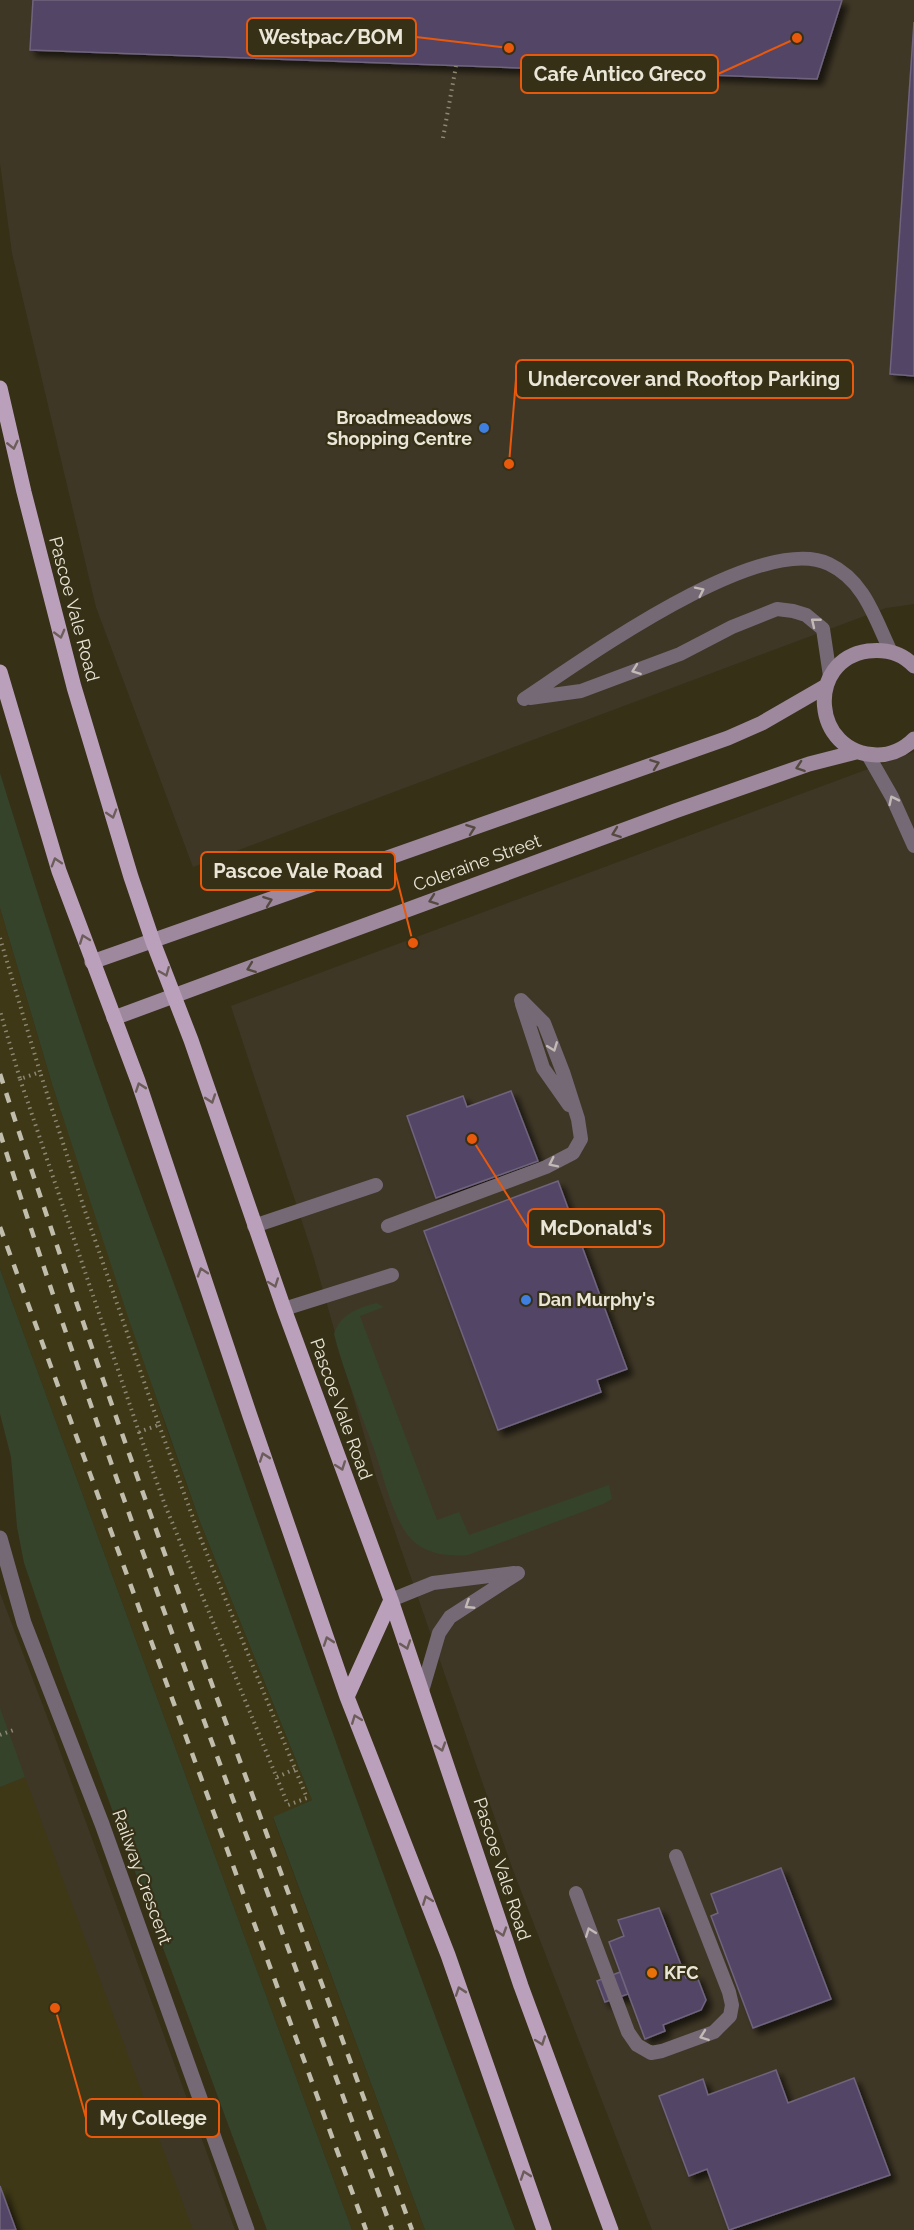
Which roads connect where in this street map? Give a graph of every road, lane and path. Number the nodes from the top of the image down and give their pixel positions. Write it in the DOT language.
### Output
graph roads {
  1 [pos="456,66"];
  2 [pos="443,138"];
  3 [pos="0,388"];
  4 [pos="893,652"];
  5 [pos="914,652"];
  6 [pos="914,666"];
  7 [pos="0,672"];
  8 [pos="828,681"];
  9 [pos="914,739"];
  10 [pos="862,753"];
  11 [pos="914,846"];
  12 [pos="0,938"];
  13 [pos="153,942"];
  14 [pos="92,962"];
  15 [pos="175,996"];
  16 [pos="521,1000"];
  17 [pos="0,1011"];
  18 [pos="114,1018"];
  19 [pos="40,1072"];
  20 [pos="20,1078"];
  21 [pos="376,1185"];
  22 [pos="254,1226"];
  23 [pos="388,1226"];
  24 [pos="392,1275"];
  25 [pos="284,1309"];
  26 [pos="159,1425"];
  27 [pos="139,1432"];
  28 [pos="0,1538"];
  29 [pos="391,1600"];
  30 [pos="422,1691"];
  31 [pos="347,1697"];
  32 [pos="16,1730"];
  33 [pos="0,1735"];
  34 [pos="295,1769"];
  35 [pos="277,1777"];
  36 [pos="676,1856"];
  37 [pos="576,1893"];
  38 [pos="248,2230"];
  39 [pos="544,2230"];
  40 [pos="611,2230"];
  1 -- 2 [label="path"];
  3 -- 13 [label="main road, Pascoe Vale Road, one-way"];
  4 -- 5 [label="street"];
  4 -- 6 [label="street"];
  4 -- 8 [label="street, Coleraine Street"];
  8 -- 4 [label="lane, one-way"];
  14 -- 7 [label="main road, one-way"];
  8 -- 10 [label="street"];
  13 -- 8 [label="street, Coleraine Street, one-way"];
  9 -- 10 [label="street, Coleraine Street"];
  11 -- 10 [label="lane, one-way"];
  10 -- 15 [label="street, Coleraine Street, one-way"];
  12 -- 19 [label="path"];
  13 -- 14 [label="street, Coleraine Street"];
  13 -- 15 [label="main road, Pascoe Vale Road, one-way"];
  14 -- 18 [label="main road"];
  15 -- 18 [label="street, Coleraine Street"];
  15 -- 22 [label="main road, Pascoe Vale Road, one-way"];
  16 -- 23 [label="lane, one-way"];
  17 -- 20 [label="path"];
  31 -- 18 [label="main road, one-way"];
  19 -- 20 [label="path"];
  19 -- 26 [label="path"];
  20 -- 27 [label="path"];
  21 -- 22 [label="lane"];
  22 -- 25 [label="main road, Pascoe Vale Road, one-way"];
  24 -- 25 [label="lane"];
  25 -- 29 [label="main road, Pascoe Vale Road, one-way"];
  26 -- 27 [label="path"];
  26 -- 34 [label="path"];
  27 -- 35 [label="path"];
  28 -- 38 [label="street, Railway Crescent"];
  29 -- 30 [label="main road, Pascoe Vale Road, one-way"];
  29 -- 30 [label="lane, one-way"];
  29 -- 31 [label="main road"];
  30 -- 40 [label="main road, Pascoe Vale Road, one-way"];
  39 -- 31 [label="main road, one-way"];
  32 -- 33 [label="path"];
  34 -- 35 [label="path"];
  34 -- 35 [label="path"];
  36 -- 37 [label="lane, one-way"];
}
